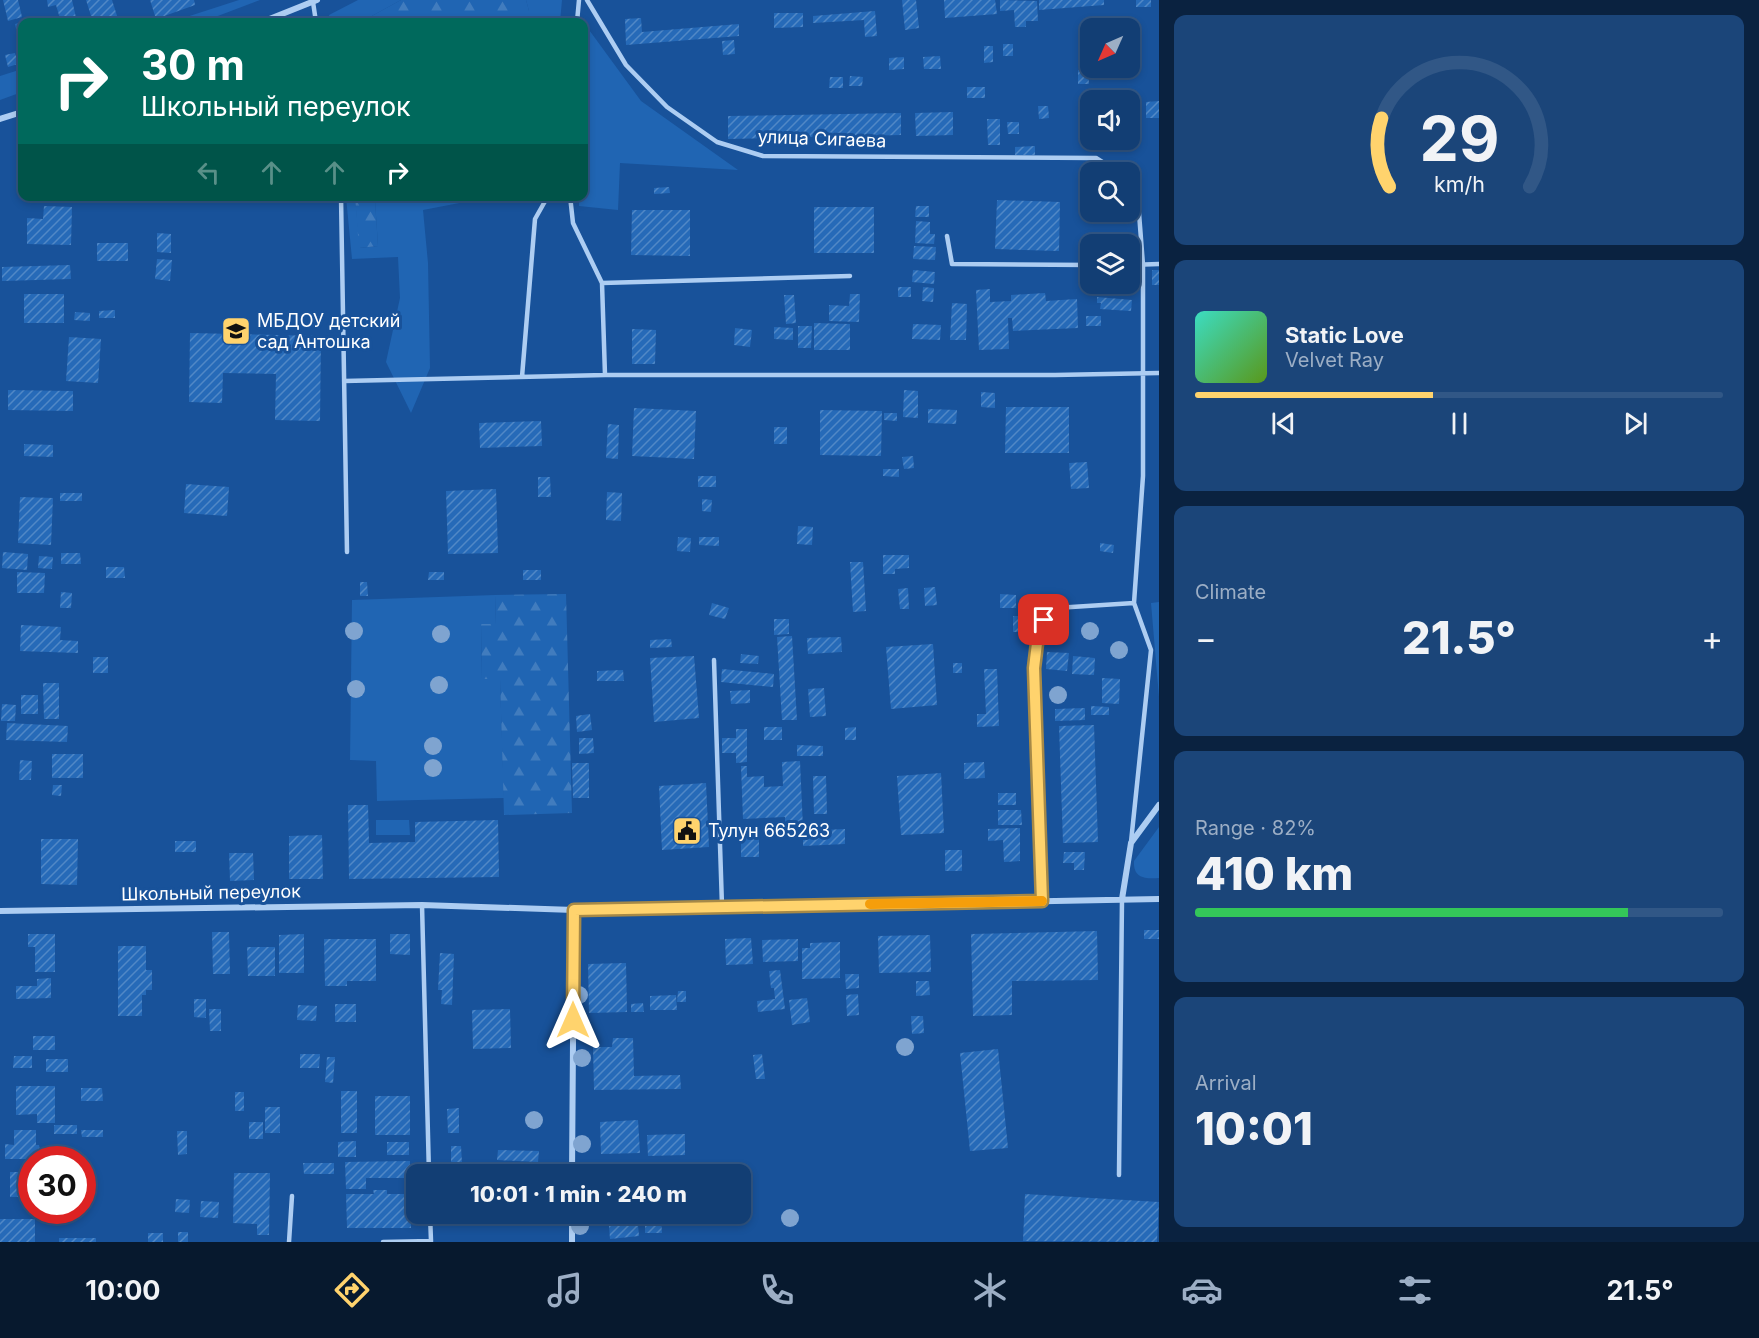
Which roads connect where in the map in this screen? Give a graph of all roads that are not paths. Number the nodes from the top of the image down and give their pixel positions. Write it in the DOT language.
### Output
graph roads {
  1 [pos="579,0"];
  2 [pos="587,0"];
  3 [pos="315,1"];
  4 [pos="272,18"];
  5 [pos="316,18"];
  6 [pos="577,18"];
  7 [pos="18,113"];
  8 [pos="0,119"];
  9 [pos="1102,162"];
  10 [pos="341,201"];
  11 [pos="545,201"];
  12 [pos="571,201"];
  13 [pos="1139,222"];
  14 [pos="947,236"];
  15 [pos="1159,264"];
  16 [pos="1080,265"];
  17 [pos="1143,265"];
  18 [pos="850,276"];
  19 [pos="602,283"];
  20 [pos="1142,373"];
  21 [pos="1159,373"];
  22 [pos="605,375"];
  23 [pos="522,377"];
  24 [pos="344,381"];
  25 [pos="347,552"];
  26 [pos="1134,603"];
  27 [pos="714,660"];
  28 [pos="1159,805"];
  29 [pos="1131,843"];
  30 [pos="1122,899"];
  31 [pos="1159,899"];
  32 [pos="1042,901"];
  33 [pos="422,905"];
  34 [pos="722,906"];
  35 [pos="0,910"];
  36 [pos="574,910"];
  37 [pos="429,1164"];
  38 [pos="572,1164"];
  39 [pos="1119,1175"];
  40 [pos="292,1196"];
  41 [pos="430,1224"];
  42 [pos="572,1224"];
  43 [pos="431,1241"];
  44 [pos="289,1242"];
  45 [pos="382,1242"];
  46 [pos="572,1242"];
  1 -- 6 [label="lane"];
  2 -- 9 [label="lane, улица Сигаева"];
  3 -- 4 [label="street"];
  3 -- 5 [label="lane"];
  7 -- 8 [label="street"];
  10 -- 24 [label="lane"];
  11 -- 23 [label="lane"];
  12 -- 19 [label="lane"];
  13 -- 17 [label="lane"];
  14 -- 16 [label="lane"];
  15 -- 17 [label="lane"];
  17 -- 20 [label="lane"];
  18 -- 19 [label="lane"];
  19 -- 22 [label="lane"];
  20 -- 21 [label="lane"];
  20 -- 22 [label="lane"];
  20 -- 26 [label="lane"];
  22 -- 23 [label="lane"];
  23 -- 24 [label="lane"];
  24 -- 25 [label="lane"];
  26 -- 29 [label="lane"];
  26 -- 32 [label="lane"];
  27 -- 34 [label="lane"];
  28 -- 29 [label="street"];
  29 -- 30 [label="street"];
  30 -- 31 [label="street, Школьный переулок"];
  30 -- 32 [label="street, Школьный переулок"];
  30 -- 39 [label="lane"];
  32 -- 34 [label="street, Школьный переулок"];
  33 -- 35 [label="street, Школьный переулок"];
  33 -- 36 [label="street, Школьный переулок"];
  33 -- 37 [label="lane"];
  34 -- 36 [label="street, Школьный переулок"];
  36 -- 38 [label="street"];
  40 -- 44 [label="lane"];
  41 -- 43 [label="lane"];
  42 -- 46 [label="street"];
  43 -- 45 [label="lane"];
}
